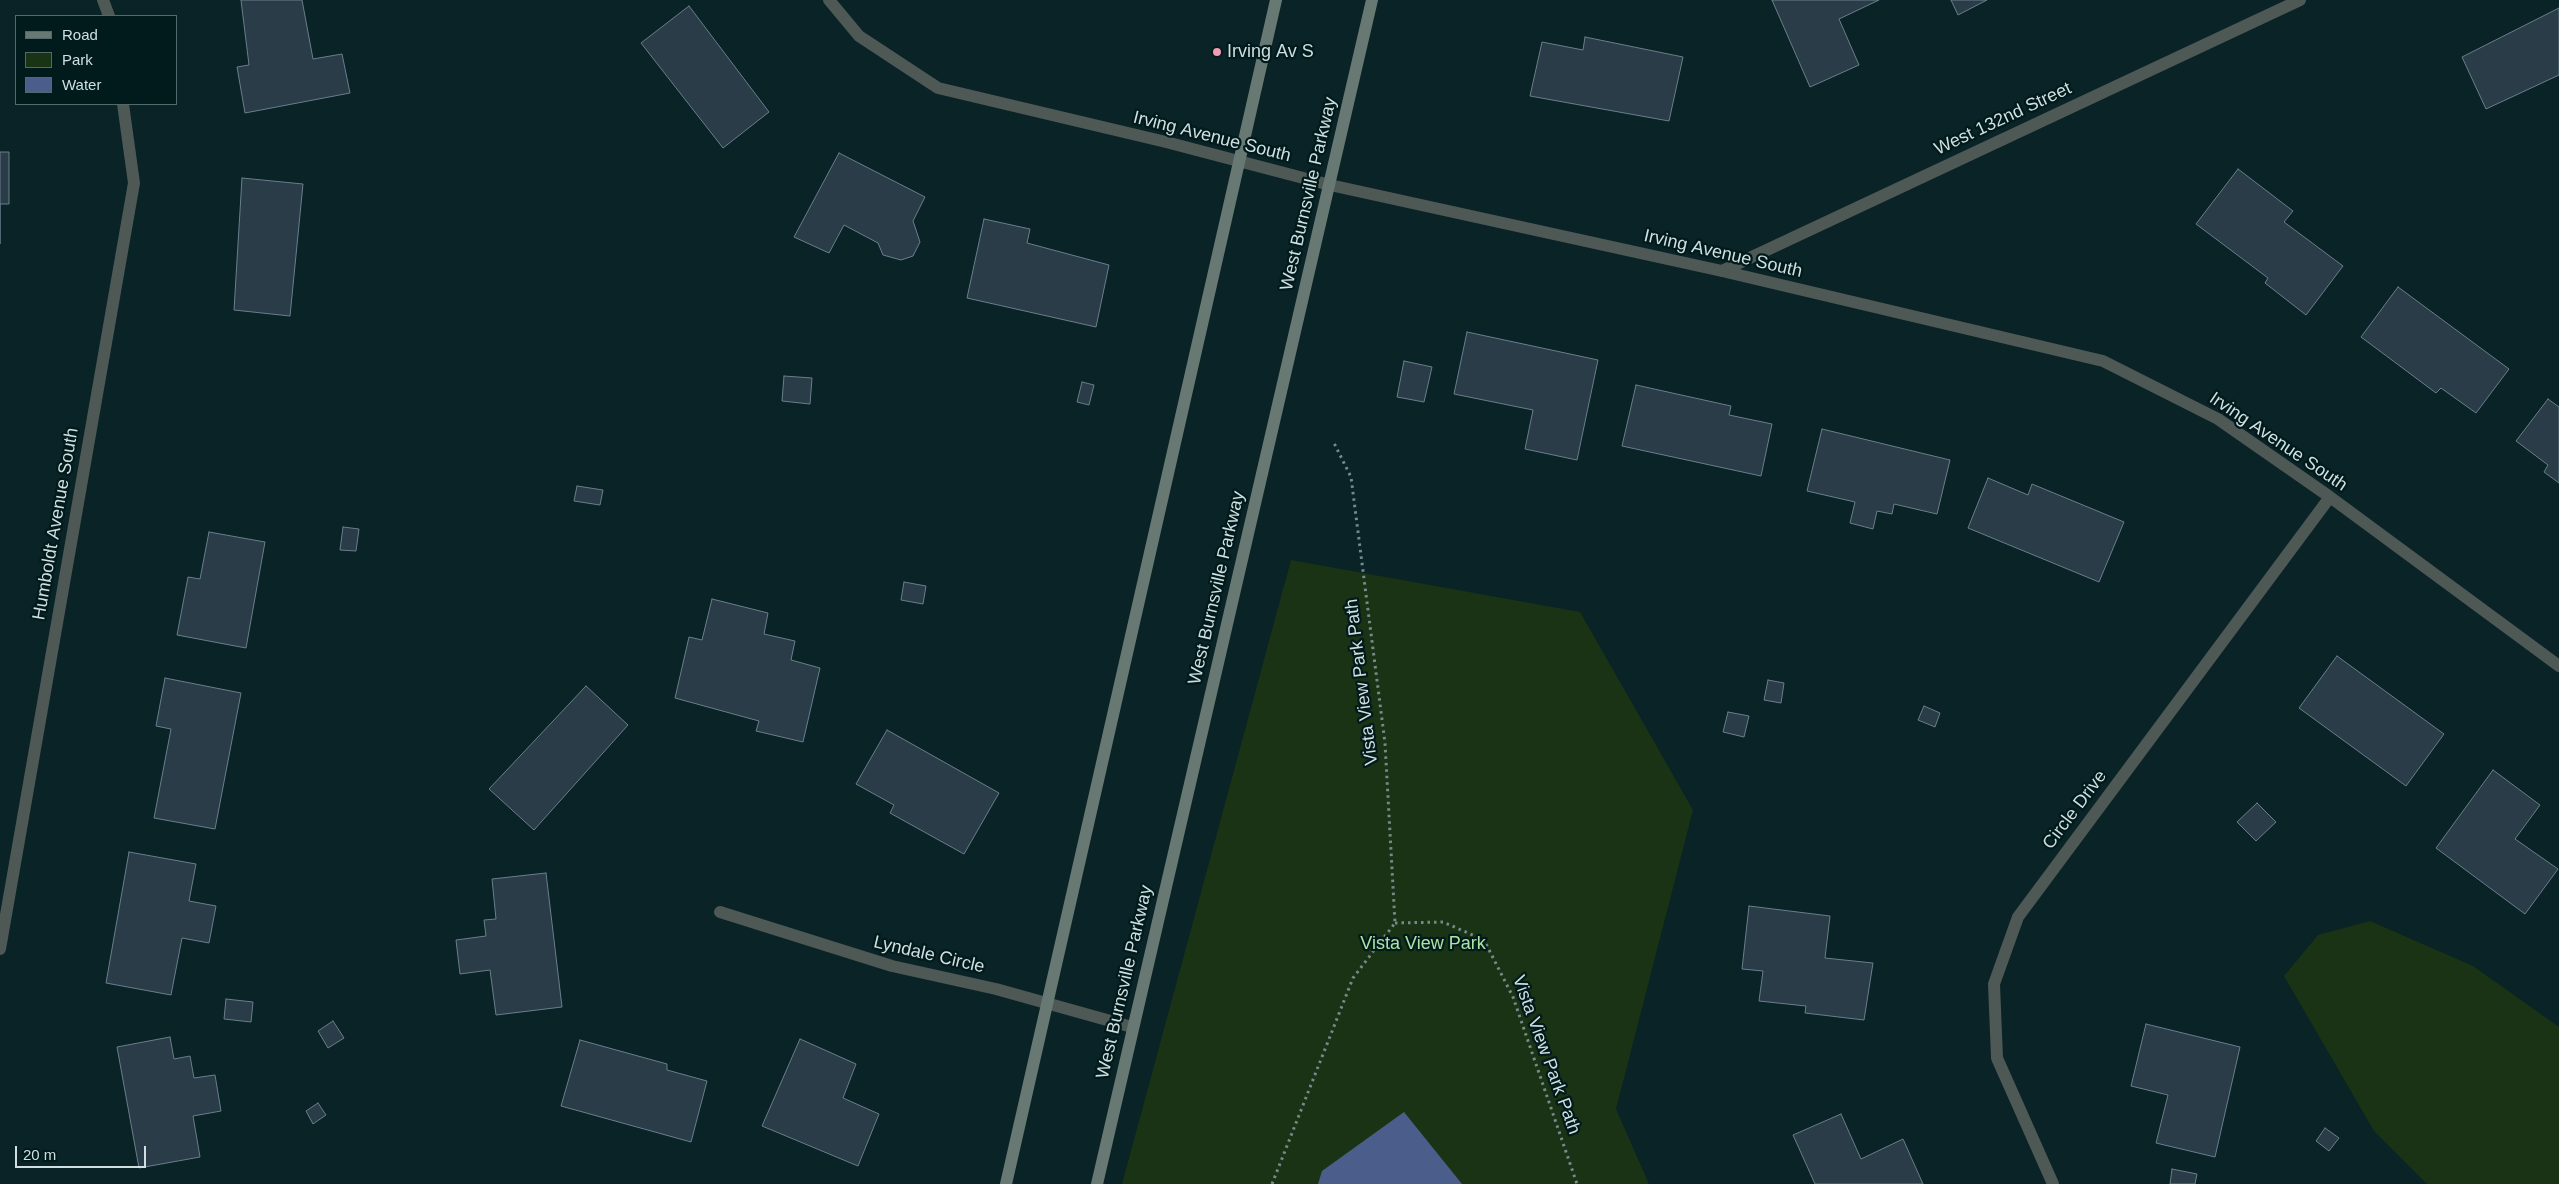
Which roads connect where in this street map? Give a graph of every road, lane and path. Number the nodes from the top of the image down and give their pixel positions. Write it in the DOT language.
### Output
graph roads {
  1 [pos="103,0"];
  2 [pos="828,0"];
  3 [pos="1276,0"];
  4 [pos="1372,0"];
  5 [pos="2300,0"];
  6 [pos="109,15"];
  7 [pos="123,105"];
  8 [pos="1238,162"];
  9 [pos="1330,185"];
  10 [pos="1722,271"];
  11 [pos="1334,443"];
  12 [pos="2330,496"];
  13 [pos="2559,666"];
  14 [pos="720,912"];
  15 [pos="1395,923"];
  16 [pos="0,949"];
  17 [pos="1047,1004"];
  18 [pos="1132,1027"];
  19 [pos="1006,1184"];
  20 [pos="1097,1184"];
  21 [pos="1272,1184"];
  22 [pos="1577,1184"];
  23 [pos="2052,1184"];
  1 -- 6 [label="street"];
  2 -- 8 [label="street, Irving Avenue South"];
  3 -- 8 [label="street"];
  4 -- 9 [label="street, West Burnsville Parkway"];
  5 -- 10 [label="street, West 132nd Street"];
  7 -- 16 [label="street, Humboldt Avenue South"];
  8 -- 9 [label="street, Irving Avenue South"];
  8 -- 17 [label="street"];
  9 -- 10 [label="street, Irving Avenue South"];
  9 -- 18 [label="street, West Burnsville Parkway"];
  10 -- 12 [label="street, Irving Avenue South"];
  11 -- 15 [label="path, Vista View Park Path"];
  12 -- 13 [label="street, Irving Avenue South"];
  12 -- 23 [label="street, Circle Drive"];
  14 -- 17 [label="street, Lyndale Circle"];
  15 -- 21 [label="path"];
  15 -- 22 [label="path, Vista View Park Path"];
  17 -- 18 [label="street, Lyndale Circle"];
  17 -- 19 [label="street"];
  18 -- 20 [label="street, West Burnsville Parkway"];
}
